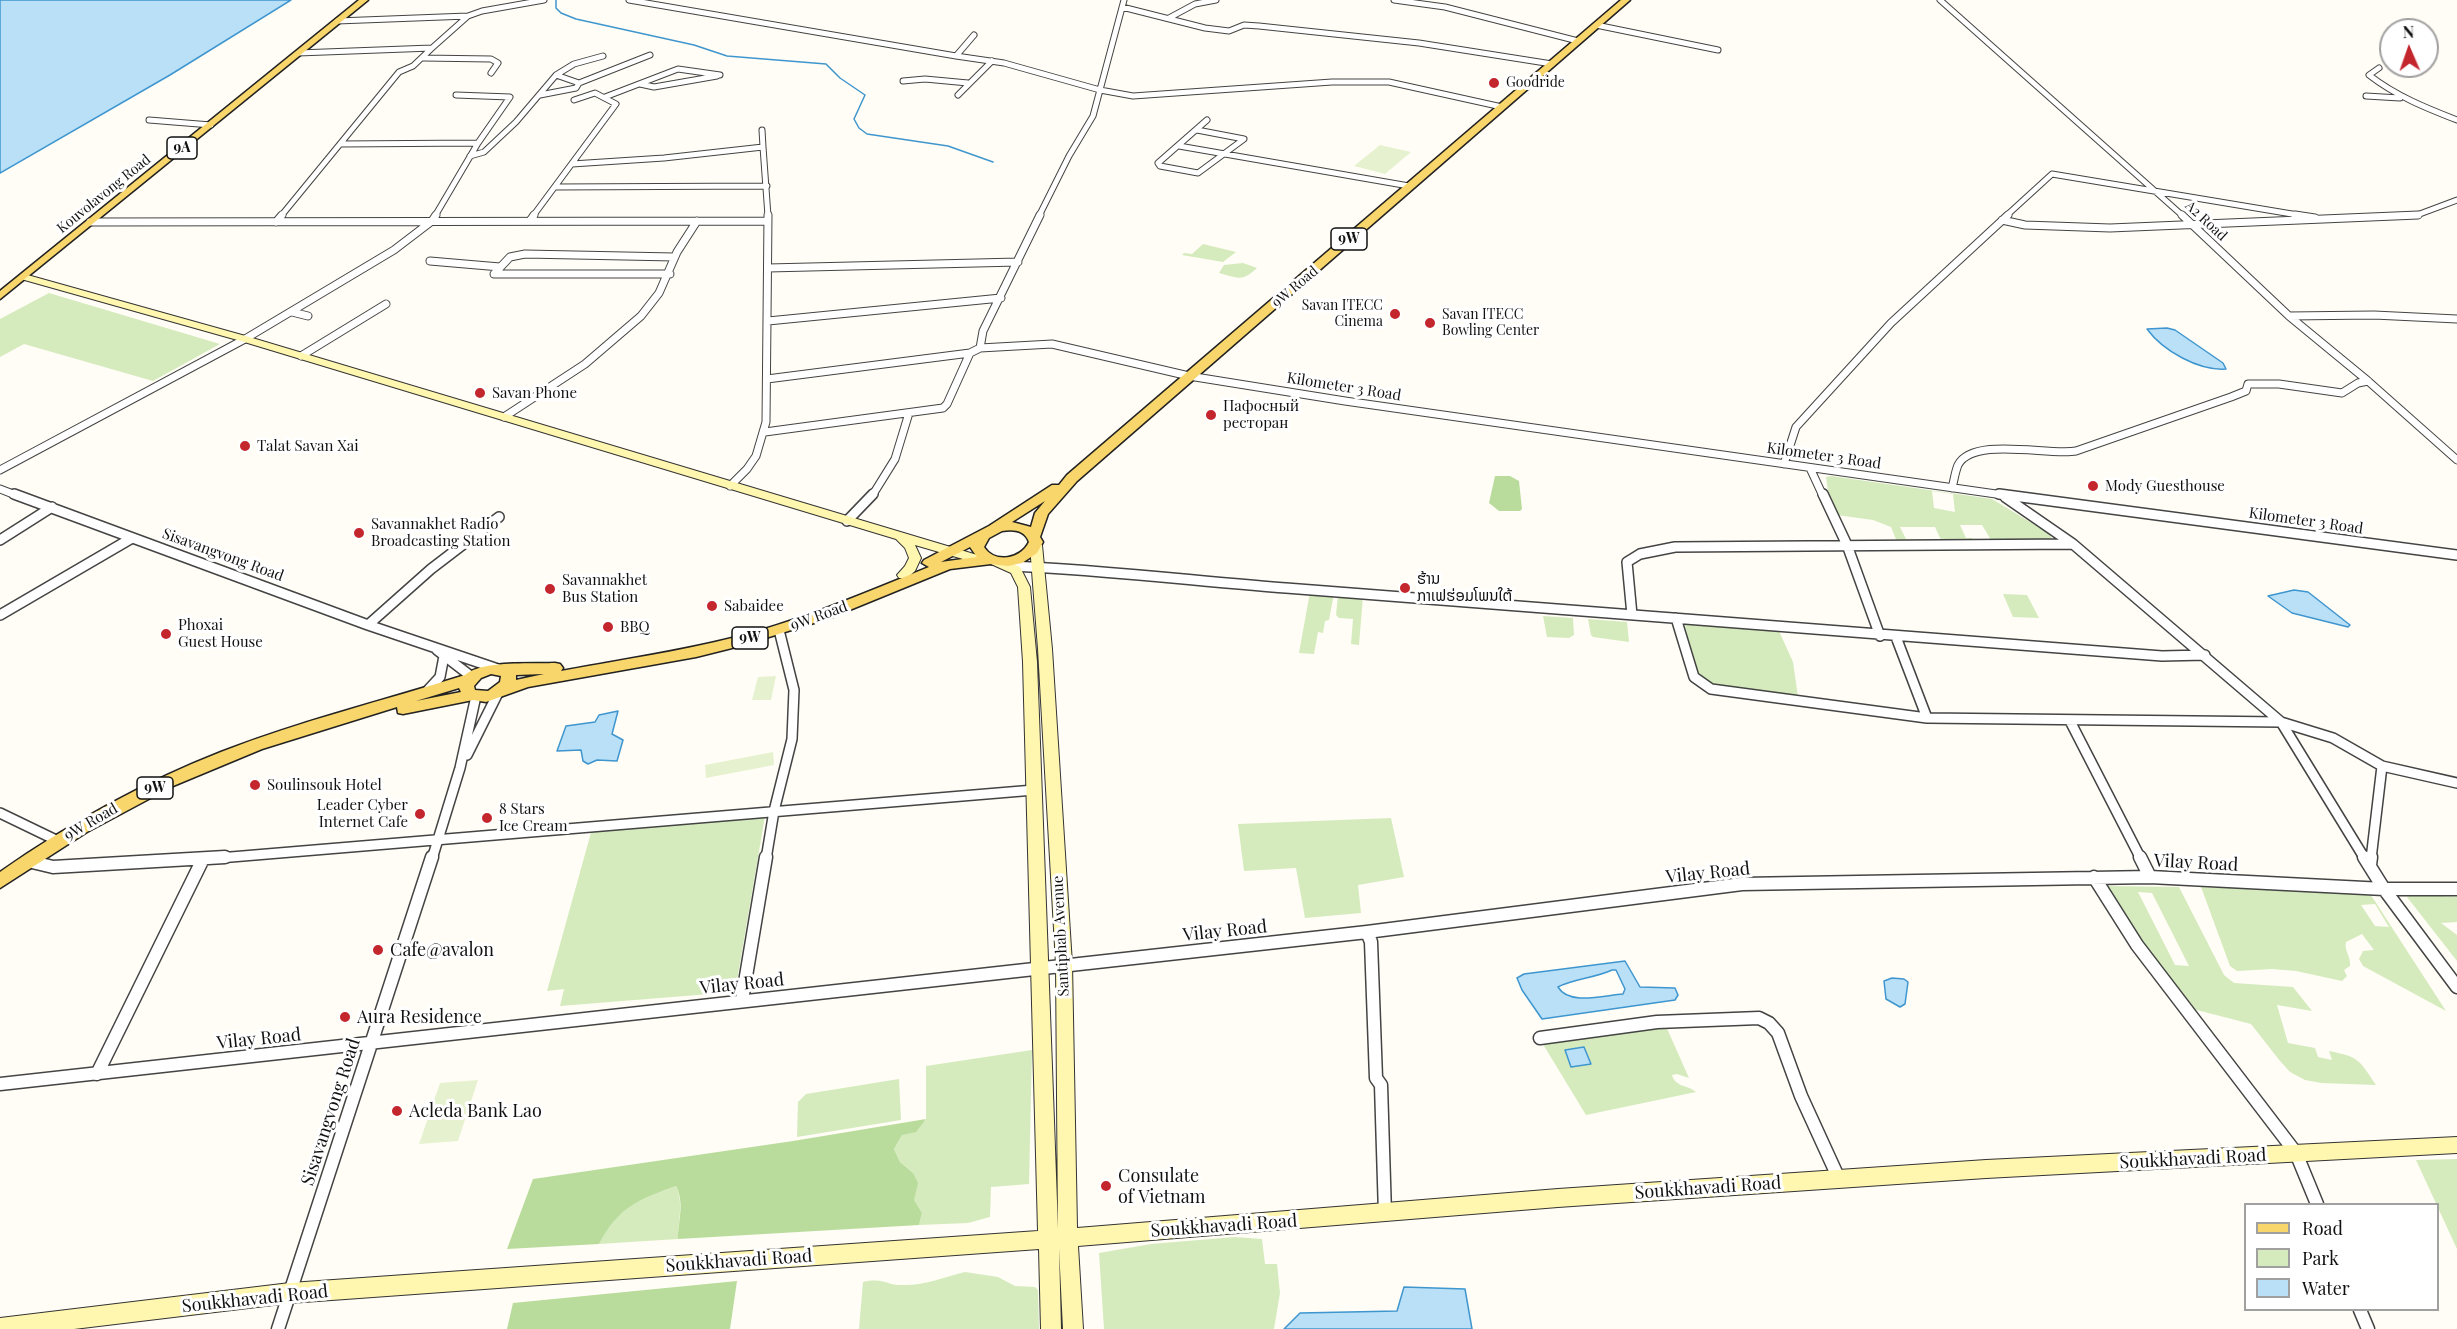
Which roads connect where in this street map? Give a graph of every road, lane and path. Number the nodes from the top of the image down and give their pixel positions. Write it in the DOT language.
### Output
graph roads {
  1 [pos="364,0"];
  2 [pos="544,0"];
  3 [pos="629,0"];
  4 [pos="1216,0"];
  5 [pos="1394,0"];
  6 [pos="1626,0"];
  7 [pos="1940,0"];
  8 [pos="1123,3"];
  9 [pos="468,15"];
  10 [pos="1169,18"];
  11 [pos="338,21"];
  12 [pos="1596,25"];
  13 [pos="974,35"];
  14 [pos="1578,41"];
  15 [pos="432,48"];
  16 [pos="1718,50"];
  17 [pos="298,54"];
  18 [pos="650,55"];
  19 [pos="603,56"];
  20 [pos="956,57"];
  21 [pos="423,58"];
  22 [pos="992,61"];
  23 [pos="1552,64"];
  24 [pos="2379,68"];
  25 [pos="491,74"];
  26 [pos="556,75"];
  27 [pos="903,81"];
  28 [pos="579,83"];
  29 [pos="968,83"];
  30 [pos="639,84"];
  31 [pos="1100,90"];
  32 [pos="958,94"];
  33 [pos="456,95"];
  34 [pos="540,95"];
  35 [pos="2366,96"];
  36 [pos="605,97"];
  37 [pos="2403,99"];
  38 [pos="574,100"];
  39 [pos="1502,107"];
  40 [pos="149,120"];
  41 [pos="1207,120"];
  42 [pos="2457,120"];
  43 [pos="211,124"];
  44 [pos="762,130"];
  45 [pos="1197,130"];
  46 [pos="478,143"];
  47 [pos="340,144"];
  48 [pos="1179,146"];
  49 [pos="763,147"];
  50 [pos="1223,154"];
  51 [pos="470,156"];
  52 [pos="572,164"];
  53 [pos="767,186"];
  54 [pos="1409,186"];
  55 [pos="555,187"];
  56 [pos="2153,190"];
  57 [pos="2457,200"];
  58 [pos="2315,218"];
  59 [pos="767,220"];
  60 [pos="2002,220"];
  61 [pos="432,221"];
  62 [pos="530,221"];
  63 [pos="697,221"];
  64 [pos="90,222"];
  65 [pos="276,222"];
  66 [pos="2192,224"];
  67 [pos="674,258"];
  68 [pos="430,261"];
  69 [pos="1018,262"];
  70 [pos="500,267"];
  71 [pos="768,268"];
  72 [pos="670,274"];
  73 [pos="24,276"];
  74 [pos="0,296"];
  75 [pos="1000,298"];
  76 [pos="386,304"];
  77 [pos="292,312"];
  78 [pos="308,316"];
  79 [pos="2289,316"];
  80 [pos="2457,319"];
  81 [pos="768,321"];
  82 [pos="245,339"];
  83 [pos="980,348"];
  84 [pos="969,353"];
  85 [pos="302,356"];
  86 [pos="1189,376"];
  87 [pos="767,380"];
  88 [pos="2368,381"];
  89 [pos="909,413"];
  90 [pos="504,417"];
  91 [pos="765,432"];
  92 [pos="2457,460"];
  93 [pos="1785,464"];
  94 [pos="1810,468"];
  95 [pos="0,470"];
  96 [pos="1072,478"];
  97 [pos="730,486"];
  98 [pos="1952,488"];
  99 [pos="0,489"];
  100 [pos="2004,495"];
  101 [pos="52,507"];
  102 [pos="499,517"];
  103 [pos="847,521"];
  104 [pos="989,531"];
  105 [pos="901,537"];
  106 [pos="132,538"];
  107 [pos="0,540"];
  108 [pos="1035,540"];
  109 [pos="2073,544"];
  110 [pos="1847,545"];
  111 [pos="950,552"];
  112 [pos="2457,555"];
  113 [pos="994,562"];
  114 [pos="1037,568"];
  115 [pos="903,575"];
  116 [pos="867,595"];
  117 [pos="0,615"];
  118 [pos="1632,615"];
  119 [pos="1676,618"];
  120 [pos="368,625"];
  121 [pos="779,630"];
  122 [pos="1880,636"];
  123 [pos="1896,638"];
  124 [pos="435,648"];
  125 [pos="2205,655"];
  126 [pos="444,656"];
  127 [pos="501,669"];
  128 [pos="471,678"];
  129 [pos="501,691"];
  130 [pos="422,694"];
  131 [pos="474,696"];
  132 [pos="1927,718"];
  133 [pos="2070,721"];
  134 [pos="2281,722"];
  135 [pos="324,724"];
  136 [pos="2382,766"];
  137 [pos="460,768"];
  138 [pos="2457,783"];
  139 [pos="1034,790"];
  140 [pos="774,811"];
  141 [pos="0,813"];
  142 [pos="438,839"];
  143 [pos="58,841"];
  144 [pos="203,859"];
  145 [pos="28,861"];
  146 [pos="2370,865"];
  147 [pos="2094,877"];
  148 [pos="2150,877"];
  149 [pos="0,881"];
  150 [pos="2384,889"];
  151 [pos="2457,889"];
  152 [pos="1367,932"];
  153 [pos="1064,964"];
  154 [pos="1039,967"];
  155 [pos="2457,987"];
  156 [pos="742,1000"];
  157 [pos="1540,1038"];
  158 [pos="373,1043"];
  159 [pos="97,1074"];
  160 [pos="0,1084"];
  161 [pos="2454,1144"];
  162 [pos="2296,1153"];
  163 [pos="1839,1179"];
  164 [pos="2317,1203"];
  165 [pos="1385,1214"];
  166 [pos="1068,1238"];
  167 [pos="1048,1239"];
  168 [pos="290,1293"];
  169 [pos="2360,1311"];
  170 [pos="0,1329"];
  171 [pos="278,1329"];
  172 [pos="1051,1329"];
  173 [pos="1073,1329"];
  174 [pos="2369,1329"];
  1 -- 11 [label="main road, Kouvolavong Road / 9A"];
  2 -- 9 [label="street"];
  3 -- 20 [label="street"];
  4 -- 10 [label="street"];
  5 -- 14 [label="street"];
  6 -- 12 [label="main road, 9W Road / 9W"];
  7 -- 56 [label="street, A2 Road"];
  8 -- 10 [label="street"];
  8 -- 31 [label="street"];
  9 -- 11 [label="street"];
  9 -- 15 [label="street"];
  10 -- 23 [label="street"];
  11 -- 17 [label="main road, Kouvolavong Road / 9A"];
  12 -- 14 [label="main road, 9W Road / 9W"];
  12 -- 16 [label="street"];
  13 -- 20 [label="street"];
  14 -- 23 [label="main road, 9W Road / 9W"];
  15 -- 17 [label="street"];
  15 -- 21 [label="street"];
  17 -- 43 [label="main road, Kouvolavong Road / 9A"];
  18 -- 28 [label="street"];
  19 -- 26 [label="street"];
  20 -- 22 [label="street"];
  21 -- 25 [label="street"];
  21 -- 47 [label="street"];
  22 -- 29 [label="street"];
  22 -- 31 [label="street"];
  23 -- 39 [label="main road, 9W Road / 9W"];
  24 -- 37 [label="street"];
  26 -- 28 [label="street"];
  26 -- 34 [label="street"];
  27 -- 29 [label="street"];
  28 -- 34 [label="street"];
  29 -- 32 [label="street"];
  30 -- 30 [label="street"];
  30 -- 36 [label="street"];
  31 -- 39 [label="street"];
  31 -- 69 [label="street"];
  33 -- 46 [label="street"];
  34 -- 51 [label="street"];
  35 -- 37 [label="street"];
  36 -- 38 [label="street"];
  36 -- 52 [label="street"];
  37 -- 42 [label="street"];
  39 -- 54 [label="main road, 9W Road / 9W"];
  40 -- 43 [label="street"];
  41 -- 45 [label="street"];
  43 -- 64 [label="main road, Kouvolavong Road / 9A"];
  44 -- 49 [label="street"];
  45 -- 48 [label="street"];
  45 -- 50 [label="street"];
  46 -- 47 [label="street"];
  46 -- 51 [label="street"];
  47 -- 65 [label="street"];
  48 -- 50 [label="street"];
  48 -- 50 [label="street"];
  49 -- 52 [label="street"];
  49 -- 53 [label="street"];
  50 -- 54 [label="street"];
  51 -- 61 [label="street"];
  52 -- 55 [label="street"];
  53 -- 55 [label="street"];
  53 -- 59 [label="street"];
  54 -- 86 [label="main road, 9W Road / 9W"];
  55 -- 62 [label="street"];
  56 -- 58 [label="street"];
  56 -- 60 [label="street"];
  56 -- 66 [label="street, A2 Road"];
  57 -- 58 [label="street"];
  58 -- 66 [label="street"];
  59 -- 63 [label="street"];
  59 -- 71 [label="street"];
  60 -- 66 [label="street"];
  60 -- 93 [label="street"];
  61 -- 62 [label="street"];
  61 -- 65 [label="street"];
  61 -- 77 [label="street"];
  62 -- 63 [label="street"];
  63 -- 67 [label="street"];
  64 -- 65 [label="street"];
  64 -- 73 [label="main road, Kouvolavong Road / 9A"];
  66 -- 79 [label="street, A2 Road"];
  67 -- 70 [label="street"];
  67 -- 72 [label="street"];
  68 -- 70 [label="street"];
  69 -- 71 [label="street"];
  69 -- 75 [label="street"];
  70 -- 72 [label="street"];
  71 -- 81 [label="street"];
  72 -- 90 [label="street"];
  73 -- 74 [label="main road, Kouvolavong Road / 9A"];
  73 -- 82 [label="street"];
  75 -- 81 [label="street"];
  75 -- 83 [label="street"];
  76 -- 85 [label="street"];
  77 -- 78 [label="street"];
  77 -- 82 [label="street"];
  79 -- 80 [label="street"];
  79 -- 88 [label="street, A2 Road"];
  81 -- 87 [label="street"];
  82 -- 85 [label="street"];
  82 -- 95 [label="street"];
  83 -- 84 [label="street"];
  83 -- 86 [label="street, Kilometer 3 Road"];
  84 -- 87 [label="street"];
  84 -- 89 [label="street"];
  85 -- 90 [label="street"];
  86 -- 93 [label="street, Kilometer 3 Road"];
  86 -- 96 [label="main road, 9W Road / 9W"];
  87 -- 91 [label="street"];
  88 -- 92 [label="street, A2 Road"];
  88 -- 98 [label="street"];
  89 -- 91 [label="street"];
  89 -- 103 [label="street"];
  90 -- 97 [label="street"];
  91 -- 97 [label="street"];
  93 -- 94 [label="street, Kilometer 3 Road"];
  94 -- 98 [label="street, Kilometer 3 Road"];
  94 -- 110 [label="street"];
  96 -- 104 [label="main road, 9W Road / 9W"];
  96 -- 108 [label="main road, 9W Road / 9W"];
  97 -- 103 [label="street"];
  98 -- 100 [label="street, Kilometer 3 Road"];
  99 -- 101 [label="street, Sisavangvong Road"];
  100 -- 109 [label="street"];
  100 -- 112 [label="street, Kilometer 3 Road"];
  101 -- 106 [label="street, Sisavangvong Road"];
  101 -- 107 [label="street"];
  102 -- 120 [label="street"];
  103 -- 105 [label="street"];
  104 -- 108 [label="main road, 9W Road / 9W"];
  104 -- 111 [label="main road, 9W Road / 9W"];
  104 -- 113 [label="main road"];
  105 -- 111 [label="street"];
  105 -- 115 [label="street"];
  106 -- 117 [label="street"];
  106 -- 120 [label="street, Sisavangvong Road"];
  108 -- 113 [label="main road, 9W Road / 9W"];
  108 -- 114 [label="street, Santiphab Avenue"];
  109 -- 110 [label="street"];
  109 -- 125 [label="street"];
  110 -- 118 [label="street"];
  110 -- 122 [label="street"];
  111 -- 113 [label="street"];
  111 -- 115 [label="main road, 9W Road / 9W"];
  113 -- 114 [label="street"];
  113 -- 116 [label="main road, 9W Road / 9W"];
  113 -- 139 [label="street, Santiphab Avenue"];
  114 -- 118 [label="street"];
  114 -- 153 [label="street, Santiphab Avenue"];
  115 -- 116 [label="main road, 9W Road / 9W"];
  116 -- 121 [label="main road, 9W Road / 9W"];
  116 -- 127 [label="main road, 9W Road / 9W"];
  118 -- 119 [label="street"];
  119 -- 122 [label="street"];
  119 -- 132 [label="street"];
  120 -- 124 [label="street, Sisavangvong Road"];
  121 -- 129 [label="main road, 9W Road / 9W"];
  121 -- 140 [label="street"];
  122 -- 123 [label="street"];
  123 -- 125 [label="street"];
  123 -- 132 [label="street"];
  124 -- 126 [label="street, Sisavangvong Road"];
  124 -- 127 [label="street, Sisavangvong Road"];
  125 -- 134 [label="street"];
  126 -- 128 [label="street, Sisavangvong Road"];
  126 -- 130 [label="street"];
  127 -- 128 [label="main road, 9W Road"];
  127 -- 129 [label="main road"];
  128 -- 130 [label="main road, 9W Road / 9W"];
  128 -- 131 [label="main road"];
  129 -- 131 [label="main road, 9W Road"];
  129 -- 137 [label="street, Sisavangvong Road"];
  130 -- 135 [label="main road, 9W Road / 9W"];
  131 -- 135 [label="main road, 9W Road / 9W"];
  131 -- 137 [label="street, Sisavangvong Road"];
  132 -- 133 [label="street"];
  133 -- 134 [label="street"];
  133 -- 148 [label="street"];
  134 -- 136 [label="street"];
  134 -- 146 [label="street"];
  135 -- 143 [label="main road, 9W Road / 9W"];
  136 -- 138 [label="street"];
  136 -- 146 [label="street"];
  137 -- 142 [label="street, Sisavangvong Road"];
  139 -- 140 [label="street"];
  139 -- 154 [label="street, Santiphab Avenue"];
  140 -- 142 [label="street"];
  140 -- 156 [label="street"];
  141 -- 143 [label="street"];
  142 -- 144 [label="street"];
  142 -- 158 [label="street, Sisavangvong Road"];
  143 -- 145 [label="main road, 9W Road / 9W"];
  144 -- 145 [label="street"];
  144 -- 159 [label="street"];
  145 -- 149 [label="main road, 9W Road / 9W"];
  146 -- 150 [label="street"];
  147 -- 148 [label="street, Vilay Road"];
  147 -- 152 [label="street, Vilay Road"];
  147 -- 162 [label="street"];
  148 -- 150 [label="street, Vilay Road"];
  150 -- 151 [label="street, Vilay Road"];
  150 -- 155 [label="street"];
  152 -- 153 [label="street, Vilay Road"];
  152 -- 165 [label="street"];
  153 -- 154 [label="street, Vilay Road"];
  153 -- 166 [label="street, Santiphab Avenue"];
  154 -- 156 [label="street, Vilay Road"];
  154 -- 167 [label="street, Santiphab Avenue"];
  156 -- 158 [label="street, Vilay Road"];
  157 -- 163 [label="street"];
  158 -- 159 [label="street, Vilay Road"];
  158 -- 168 [label="street, Sisavangvong Road"];
  159 -- 160 [label="street, Vilay Road"];
  161 -- 162 [label="street, Soukkhavadi Road"];
  162 -- 163 [label="street, Soukkhavadi Road"];
  162 -- 164 [label="street"];
  163 -- 165 [label="street, Soukkhavadi Road"];
  165 -- 166 [label="street, Soukkhavadi Road"];
  166 -- 167 [label="street, Soukkhavadi Road"];
  166 -- 173 [label="street, Santiphab Avenue"];
  167 -- 168 [label="street, Soukkhavadi Road"];
  167 -- 172 [label="street, Santiphab Avenue"];
  168 -- 170 [label="street, Soukkhavadi Road"];
  168 -- 171 [label="street, Sisavangvong Road"];
  169 -- 174 [label="street"];
}
